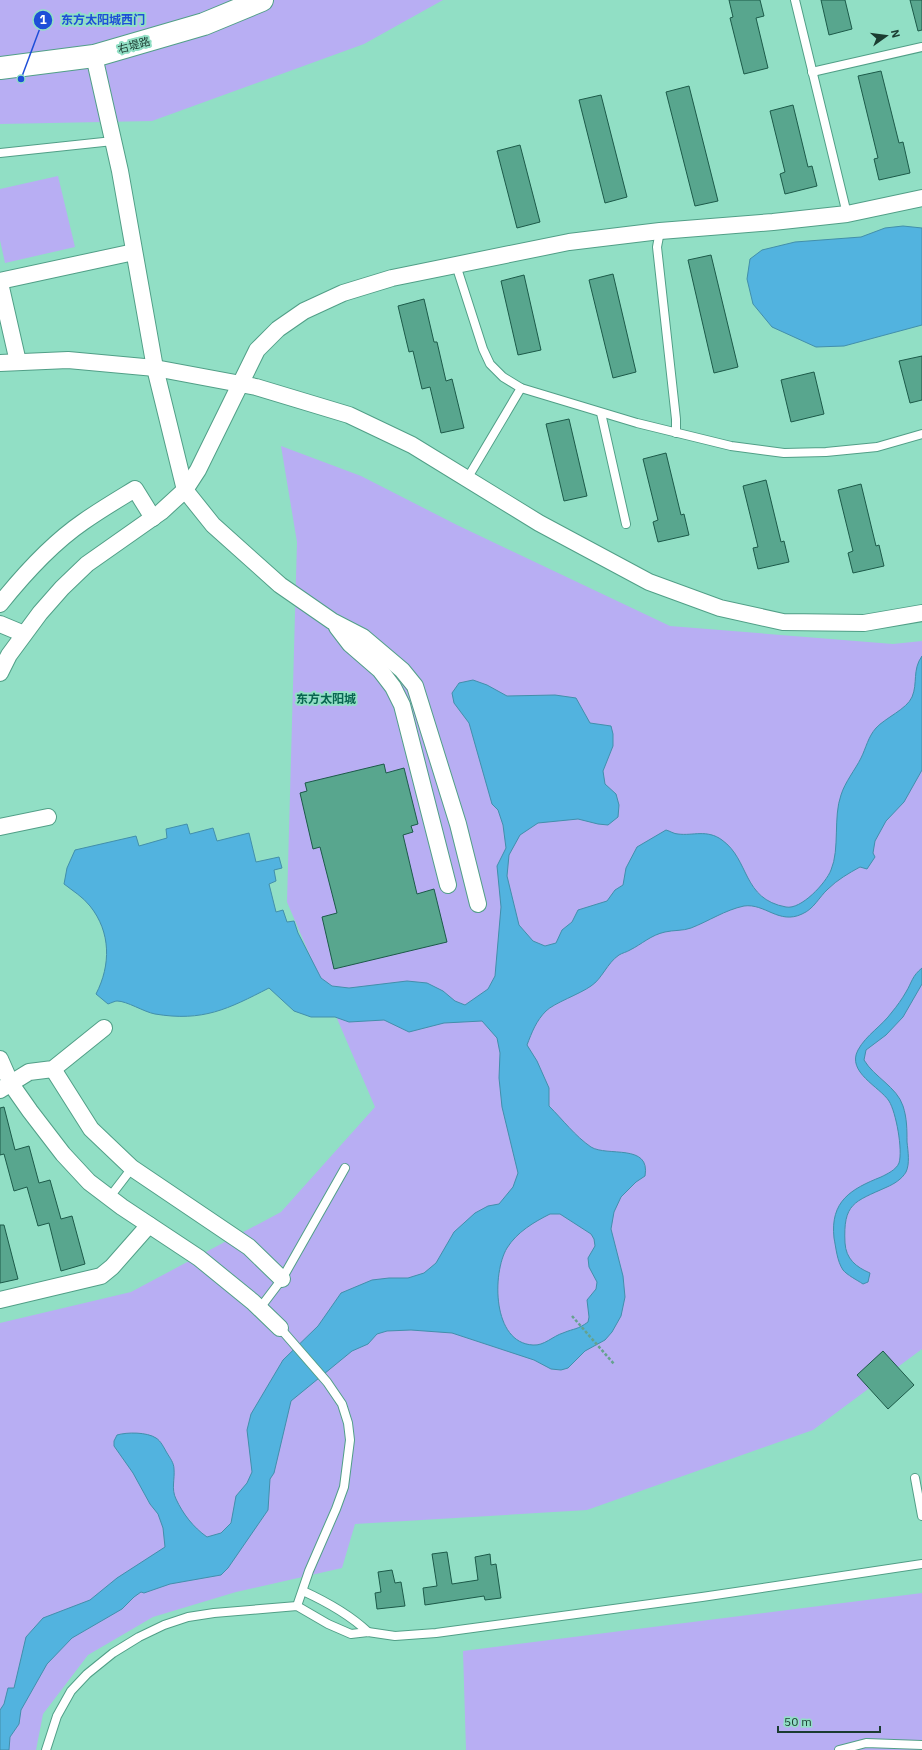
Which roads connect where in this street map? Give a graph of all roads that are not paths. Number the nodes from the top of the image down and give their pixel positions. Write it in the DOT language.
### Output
graph roads {
  1 [pos="262,0"];
  2 [pos="794,0"];
  3 [pos="922,47"];
  4 [pos="94,56"];
  5 [pos="0,68"];
  6 [pos="812,72"];
  7 [pos="114,141"];
  8 [pos="0,153"];
  9 [pos="922,198"];
  10 [pos="846,214"];
  11 [pos="660,231"];
  12 [pos="134,252"];
  13 [pos="456,265"];
  14 [pos="0,282"];
  15 [pos="18,362"];
  16 [pos="0,363"];
  17 [pos="156,368"];
  18 [pos="239,384"];
  19 [pos="521,388"];
  20 [pos="601,412"];
  21 [pos="676,432"];
  22 [pos="922,434"];
  23 [pos="467,479"];
  24 [pos="185,490"];
  25 [pos="152,518"];
  26 [pos="626,524"];
  27 [pos="0,604"];
  28 [pos="922,613"];
  29 [pos="332,621"];
  30 [pos="0,624"];
  31 [pos="24,634"];
  32 [pos="5,654"];
  33 [pos="0,673"];
  34 [pos="48,817"];
  35 [pos="0,827"];
  36 [pos="448,885"];
  37 [pos="478,904"];
  38 [pos="104,1028"];
  39 [pos="0,1059"];
  40 [pos="53,1070"];
  41 [pos="6,1087"];
  42 [pos="132,1168"];
  43 [pos="345,1168"];
  44 [pos="109,1198"];
  45 [pos="149,1225"];
  46 [pos="282,1279"];
  47 [pos="0,1300"];
  48 [pos="260,1308"];
  49 [pos="280,1328"];
  50 [pos="915,1478"];
  51 [pos="922,1516"];
  52 [pos="922,1564"];
  53 [pos="303,1591"];
  54 [pos="298,1606"];
  55 [pos="368,1632"];
  56 [pos="922,1745"];
  57 [pos="46,1750"];
  58 [pos="839,1750"];
  1 -- 4 [label="main road, 右堤路"];
  2 -- 6 [label="lane"];
  3 -- 6 [label="lane"];
  4 -- 5 [label="main road, 右堤路"];
  4 -- 7 [label="street"];
  6 -- 10 [label="lane"];
  7 -- 8 [label="lane"];
  7 -- 12 [label="street"];
  9 -- 10 [label="street"];
  10 -- 11 [label="street"];
  11 -- 13 [label="street"];
  11 -- 21 [label="lane"];
  12 -- 14 [label="street"];
  12 -- 17 [label="street"];
  13 -- 18 [label="street"];
  13 -- 19 [label="lane"];
  14 -- 15 [label="street"];
  15 -- 16 [label="street"];
  15 -- 17 [label="street"];
  17 -- 18 [label="street"];
  17 -- 24 [label="street"];
  18 -- 23 [label="street"];
  18 -- 24 [label="street"];
  19 -- 20 [label="lane"];
  19 -- 23 [label="lane"];
  20 -- 21 [label="lane"];
  20 -- 26 [label="lane"];
  21 -- 22 [label="lane"];
  23 -- 28 [label="street"];
  24 -- 25 [label="street"];
  24 -- 29 [label="street"];
  25 -- 27 [label="street"];
  25 -- 31 [label="street"];
  29 -- 36 [label="street"];
  29 -- 37 [label="street"];
  30 -- 31 [label="street"];
  31 -- 32 [label="street"];
  32 -- 33 [label="street"];
  34 -- 35 [label="street"];
  38 -- 40 [label="street"];
  39 -- 41 [label="street"];
  40 -- 41 [label="street"];
  40 -- 42 [label="street"];
  41 -- 44 [label="street"];
  42 -- 44 [label="lane"];
  42 -- 46 [label="street"];
  43 -- 46 [label="lane"];
  44 -- 45 [label="street"];
  45 -- 47 [label="street"];
  45 -- 48 [label="street"];
  46 -- 48 [label="lane"];
  48 -- 49 [label="street"];
  49 -- 53 [label="lane"];
  50 -- 51 [label="lane"];
  52 -- 55 [label="lane"];
  53 -- 54 [label="lane"];
  53 -- 55 [label="lane"];
  54 -- 55 [label="lane"];
  54 -- 57 [label="lane"];
  56 -- 58 [label="lane"];
}
